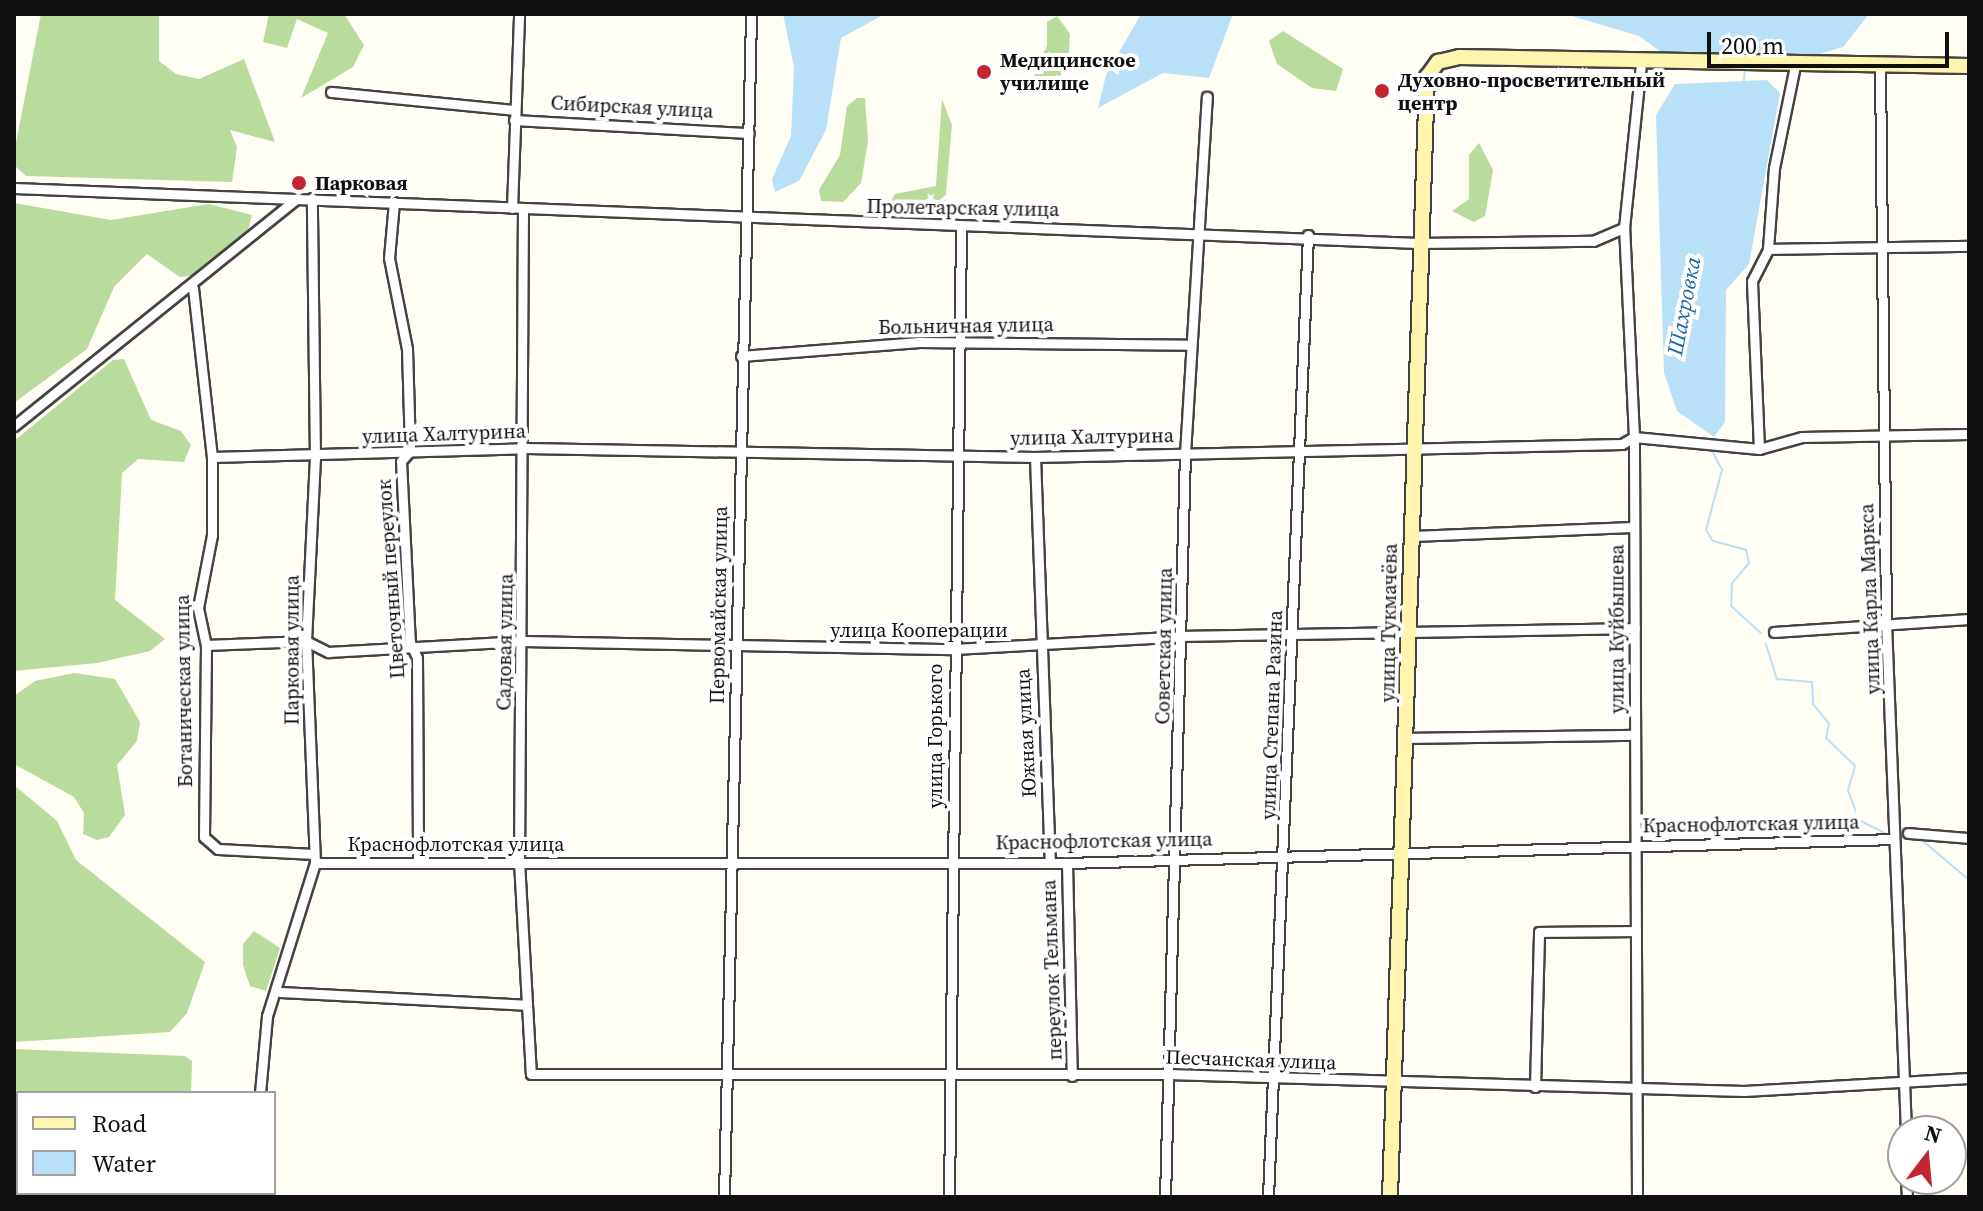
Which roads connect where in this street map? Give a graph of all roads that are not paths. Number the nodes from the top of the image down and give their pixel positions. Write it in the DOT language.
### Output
graph roads {
  1 [pos="519,14"];
  2 [pos="751,14"];
  3 [pos="1641,64"];
  4 [pos="1880,65"];
  5 [pos="1795,66"];
  6 [pos="1969,66"];
  7 [pos="331,92"];
  8 [pos="1207,97"];
  9 [pos="514,115"];
  10 [pos="749,133"];
  11 [pos="14,188"];
  12 [pos="298,198"];
  13 [pos="312,198"];
  14 [pos="394,202"];
  15 [pos="512,208"];
  16 [pos="523,209"];
  17 [pos="748,219"];
  18 [pos="961,227"];
  19 [pos="1624,228"];
  20 [pos="1198,231"];
  21 [pos="1308,235"];
  22 [pos="1418,243"];
  23 [pos="1969,246"];
  24 [pos="1882,248"];
  25 [pos="1768,249"];
  26 [pos="193,288"];
  27 [pos="959,341"];
  28 [pos="1191,345"];
  29 [pos="741,356"];
  30 [pos="14,426"];
  31 [pos="1969,434"];
  32 [pos="1634,437"];
  33 [pos="1884,437"];
  34 [pos="526,448"];
  35 [pos="741,449"];
  36 [pos="1759,449"];
  37 [pos="1412,450"];
  38 [pos="410,451"];
  39 [pos="1295,452"];
  40 [pos="1185,454"];
  41 [pos="212,457"];
  42 [pos="957,457"];
  43 [pos="1035,457"];
  44 [pos="315,459"];
  45 [pos="1634,527"];
  46 [pos="1411,536"];
  47 [pos="1969,619"];
  48 [pos="1886,623"];
  49 [pos="1635,628"];
  50 [pos="1774,632"];
  51 [pos="1294,633"];
  52 [pos="1409,633"];
  53 [pos="1183,636"];
  54 [pos="306,641"];
  55 [pos="523,641"];
  56 [pos="410,642"];
  57 [pos="206,645"];
  58 [pos="1040,646"];
  59 [pos="737,648"];
  60 [pos="954,649"];
  61 [pos="1635,735"];
  62 [pos="1406,738"];
  63 [pos="1908,833"];
  64 [pos="1969,838"];
  65 [pos="1893,839"];
  66 [pos="1635,845"];
  67 [pos="1400,852"];
  68 [pos="1285,856"];
  69 [pos="1176,857"];
  70 [pos="315,859"];
  71 [pos="519,861"];
  72 [pos="418,862"];
  73 [pos="952,862"];
  74 [pos="1050,863"];
  75 [pos="1067,863"];
  76 [pos="730,864"];
  77 [pos="1636,931"];
  78 [pos="280,992"];
  79 [pos="526,1005"];
  80 [pos="531,1074"];
  81 [pos="1167,1074"];
  82 [pos="731,1075"];
  83 [pos="1072,1076"];
  84 [pos="949,1078"];
  85 [pos="1969,1078"];
  86 [pos="1276,1080"];
  87 [pos="1905,1082"];
  88 [pos="1396,1086"];
  89 [pos="1535,1087"];
  90 [pos="1637,1088"];
  91 [pos="260,1091"];
  92 [pos="1906,1115"];
  93 [pos="1388,1194"];
  94 [pos="724,1197"];
  95 [pos="949,1197"];
  96 [pos="1165,1197"];
  97 [pos="1268,1197"];
  98 [pos="1637,1197"];
  1 -- 9 [label="street"];
  2 -- 10 [label="street, Первомайская улица"];
  3 -- 5 [label="street"];
  3 -- 19 [label="street, улица Куйбышева"];
  3 -- 22 [label="street, улица Тукмачёва"];
  4 -- 5 [label="street"];
  4 -- 6 [label="street"];
  4 -- 24 [label="street, улица Карла Маркса"];
  5 -- 25 [label="street"];
  7 -- 9 [label="street, Сибирская улица"];
  8 -- 20 [label="street, Советская улица"];
  9 -- 10 [label="street, Сибирская улица"];
  9 -- 15 [label="street"];
  10 -- 17 [label="street, Первомайская улица"];
  11 -- 12 [label="street, Пролетарская улица"];
  12 -- 13 [label="street, Пролетарская улица"];
  12 -- 26 [label="street"];
  13 -- 14 [label="street, Пролетарская улица"];
  13 -- 44 [label="street, Парковая улица"];
  14 -- 15 [label="street, Пролетарская улица"];
  14 -- 38 [label="street, Цветочный переулок"];
  15 -- 16 [label="street, Пролетарская улица"];
  16 -- 17 [label="street, Пролетарская улица"];
  16 -- 34 [label="street, Садовая улица"];
  17 -- 18 [label="street, Пролетарская улица"];
  17 -- 29 [label="street, Первомайская улица"];
  18 -- 20 [label="street, Пролетарская улица"];
  18 -- 27 [label="street, улица Горького"];
  19 -- 22 [label="street, Пролетарская улица"];
  19 -- 32 [label="street, улица Куйбышева"];
  20 -- 21 [label="street, Пролетарская улица"];
  20 -- 28 [label="street, Советская улица"];
  21 -- 22 [label="street, Пролетарская улица"];
  21 -- 39 [label="street, улица Степана Разина"];
  22 -- 37 [label="street, улица Тукмачёва"];
  23 -- 24 [label="street"];
  24 -- 25 [label="street"];
  24 -- 33 [label="street, улица Карла Маркса"];
  25 -- 36 [label="street"];
  26 -- 30 [label="street"];
  26 -- 41 [label="street, Ботаническая улица"];
  27 -- 28 [label="street, Больничная улица"];
  27 -- 29 [label="street, Больничная улица"];
  27 -- 42 [label="street, улица Горького"];
  28 -- 40 [label="street, Советская улица"];
  29 -- 35 [label="street, Первомайская улица"];
  31 -- 33 [label="street, улица Халтурина"];
  32 -- 36 [label="street, улица Халтурина"];
  32 -- 37 [label="street, улица Халтурина"];
  32 -- 45 [label="street, улица Куйбышева"];
  33 -- 36 [label="street, улица Халтурина"];
  33 -- 48 [label="street, улица Карла Маркса"];
  34 -- 35 [label="street, улица Халтурина"];
  34 -- 38 [label="street, улица Халтурина"];
  34 -- 55 [label="street, Садовая улица"];
  35 -- 42 [label="street, улица Халтурина"];
  35 -- 59 [label="street, Первомайская улица"];
  37 -- 39 [label="street, улица Халтурина"];
  37 -- 46 [label="street, улица Тукмачёва"];
  38 -- 44 [label="street, улица Халтурина"];
  38 -- 56 [label="street, Цветочный переулок"];
  39 -- 40 [label="street, улица Халтурина"];
  39 -- 51 [label="street, улица Степана Разина"];
  40 -- 43 [label="street, улица Халтурина"];
  40 -- 53 [label="street, Советская улица"];
  41 -- 44 [label="street, улица Халтурина"];
  41 -- 57 [label="street, Ботаническая улица"];
  42 -- 43 [label="street, улица Халтурина"];
  42 -- 60 [label="street, улица Горького"];
  43 -- 58 [label="street, Южная улица"];
  44 -- 54 [label="street, Парковая улица"];
  45 -- 46 [label="street"];
  45 -- 49 [label="street, улица Куйбышева"];
  46 -- 52 [label="street, улица Тукмачёва"];
  47 -- 48 [label="street"];
  48 -- 50 [label="street"];
  48 -- 65 [label="street, улица Карла Маркса"];
  49 -- 52 [label="street, улица Кооперации"];
  49 -- 61 [label="street, улица Куйбышева"];
  51 -- 52 [label="street, улица Кооперации"];
  51 -- 53 [label="street, улица Кооперации"];
  51 -- 68 [label="street, улица Степана Разина"];
  52 -- 62 [label="street, улица Тукмачёва"];
  53 -- 58 [label="street, улица Кооперации"];
  53 -- 69 [label="street, Советская улица"];
  54 -- 56 [label="street, улица Кооперации"];
  54 -- 57 [label="street, улица Кооперации"];
  54 -- 70 [label="street, Парковая улица"];
  55 -- 56 [label="street, улица Кооперации"];
  55 -- 59 [label="street, улица Кооперации"];
  55 -- 71 [label="street, Садовая улица"];
  56 -- 72 [label="street, Цветочный переулок"];
  57 -- 70 [label="street, Ботаническая улица"];
  58 -- 60 [label="street, улица Кооперации"];
  58 -- 74 [label="street, Южная улица"];
  59 -- 60 [label="street, улица Кооперации"];
  59 -- 76 [label="street, Первомайская улица"];
  60 -- 73 [label="street, улица Горького"];
  61 -- 62 [label="street"];
  61 -- 66 [label="street, улица Куйбышева"];
  62 -- 67 [label="street, улица Тукмачёва"];
  63 -- 64 [label="street"];
  65 -- 66 [label="street, Краснофлотская улица"];
  65 -- 87 [label="street, улица Карла Маркса"];
  66 -- 67 [label="street, Краснофлотская улица"];
  66 -- 77 [label="street, улица Куйбышева"];
  67 -- 68 [label="street, Краснофлотская улица"];
  67 -- 88 [label="street, улица Тукмачёва"];
  68 -- 69 [label="street, Краснофлотская улица"];
  68 -- 86 [label="street, улица Степана Разина"];
  69 -- 75 [label="street, Краснофлотская улица"];
  69 -- 81 [label="street, Советская улица"];
  70 -- 72 [label="street, Краснофлотская улица"];
  70 -- 78 [label="street, Парковая улица"];
  71 -- 72 [label="street, Краснофлотская улица"];
  71 -- 76 [label="street, Краснофлотская улица"];
  71 -- 79 [label="street, Садовая улица"];
  73 -- 74 [label="street, Краснофлотская улица"];
  73 -- 76 [label="street, Краснофлотская улица"];
  73 -- 84 [label="street, улица Горького"];
  74 -- 75 [label="street, Краснофлотская улица"];
  75 -- 83 [label="street, переулок Тельмана"];
  76 -- 82 [label="street, Первомайская улица"];
  77 -- 89 [label="street"];
  77 -- 90 [label="street, улица Куйбышева"];
  78 -- 79 [label="street"];
  78 -- 91 [label="street, Парковая улица"];
  79 -- 80 [label="street, Садовая улица"];
  80 -- 82 [label="street, Песчанская улица"];
  81 -- 83 [label="street, Песчанская улица"];
  81 -- 86 [label="street, Песчанская улица"];
  81 -- 96 [label="street, Советская улица"];
  82 -- 84 [label="street, Песчанская улица"];
  82 -- 94 [label="street, Первомайская улица"];
  83 -- 84 [label="street, Песчанская улица"];
  84 -- 95 [label="street, улица Горького"];
  85 -- 87 [label="street, Песчанская улица"];
  86 -- 88 [label="street, Песчанская улица"];
  86 -- 97 [label="street, улица Степана Разина"];
  87 -- 90 [label="street, Песчанская улица"];
  87 -- 92 [label="street, улица Карла Маркса"];
  88 -- 89 [label="street, Песчанская улица"];
  88 -- 93 [label="street, улица Тукмачёва"];
  89 -- 90 [label="street, Песчанская улица"];
  90 -- 98 [label="street, улица Куйбышева"];
}
